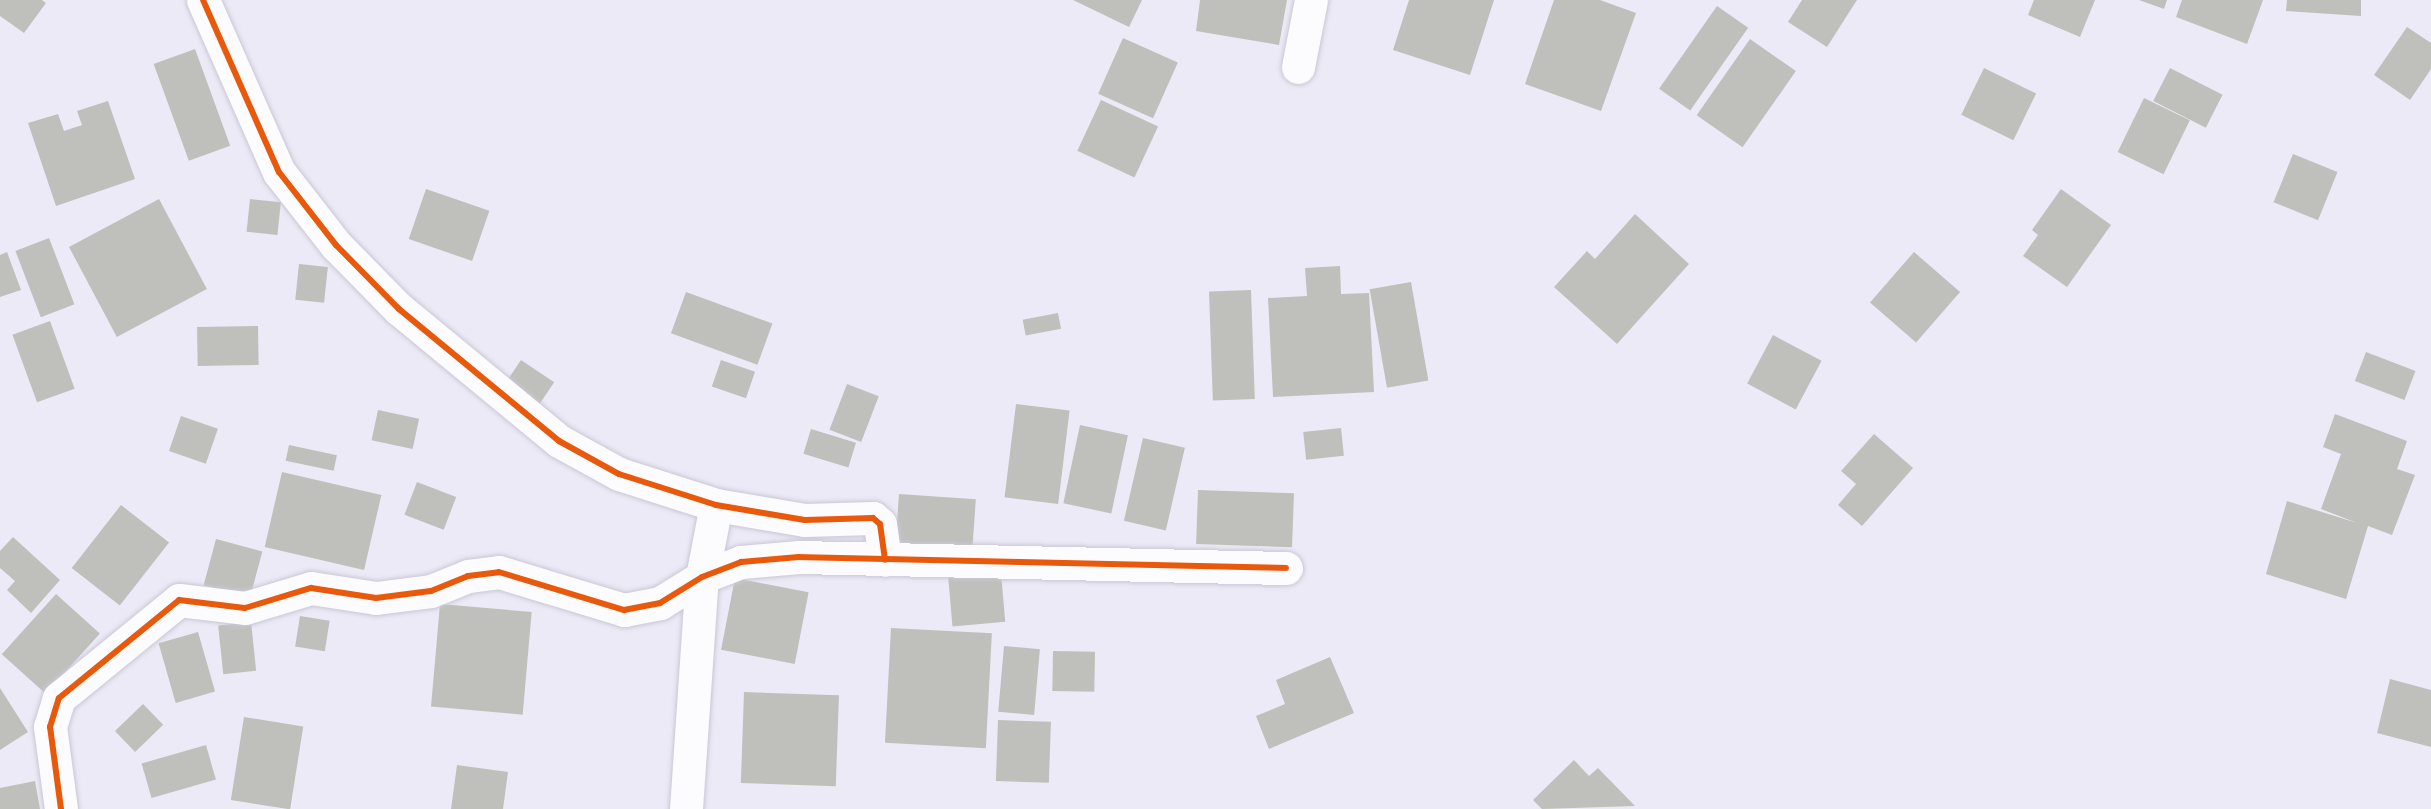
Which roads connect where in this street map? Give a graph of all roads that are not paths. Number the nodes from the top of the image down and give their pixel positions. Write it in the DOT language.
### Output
graph roads {
  1 [pos="203,0"];
  2 [pos="1311,0"];
  3 [pos="1298,67"];
  4 [pos="717,506"];
  5 [pos="885,560"];
  6 [pos="1286,567"];
  7 [pos="702,577"];
  8 [pos="61,809"];
  9 [pos="686,809"];
  1 -- 4 [label="street"];
  2 -- 3 [label="street"];
  4 -- 5 [label="street"];
  4 -- 7 [label="street"];
  5 -- 6 [label="street"];
  5 -- 7 [label="street"];
  7 -- 8 [label="street"];
  7 -- 9 [label="street"];
}
